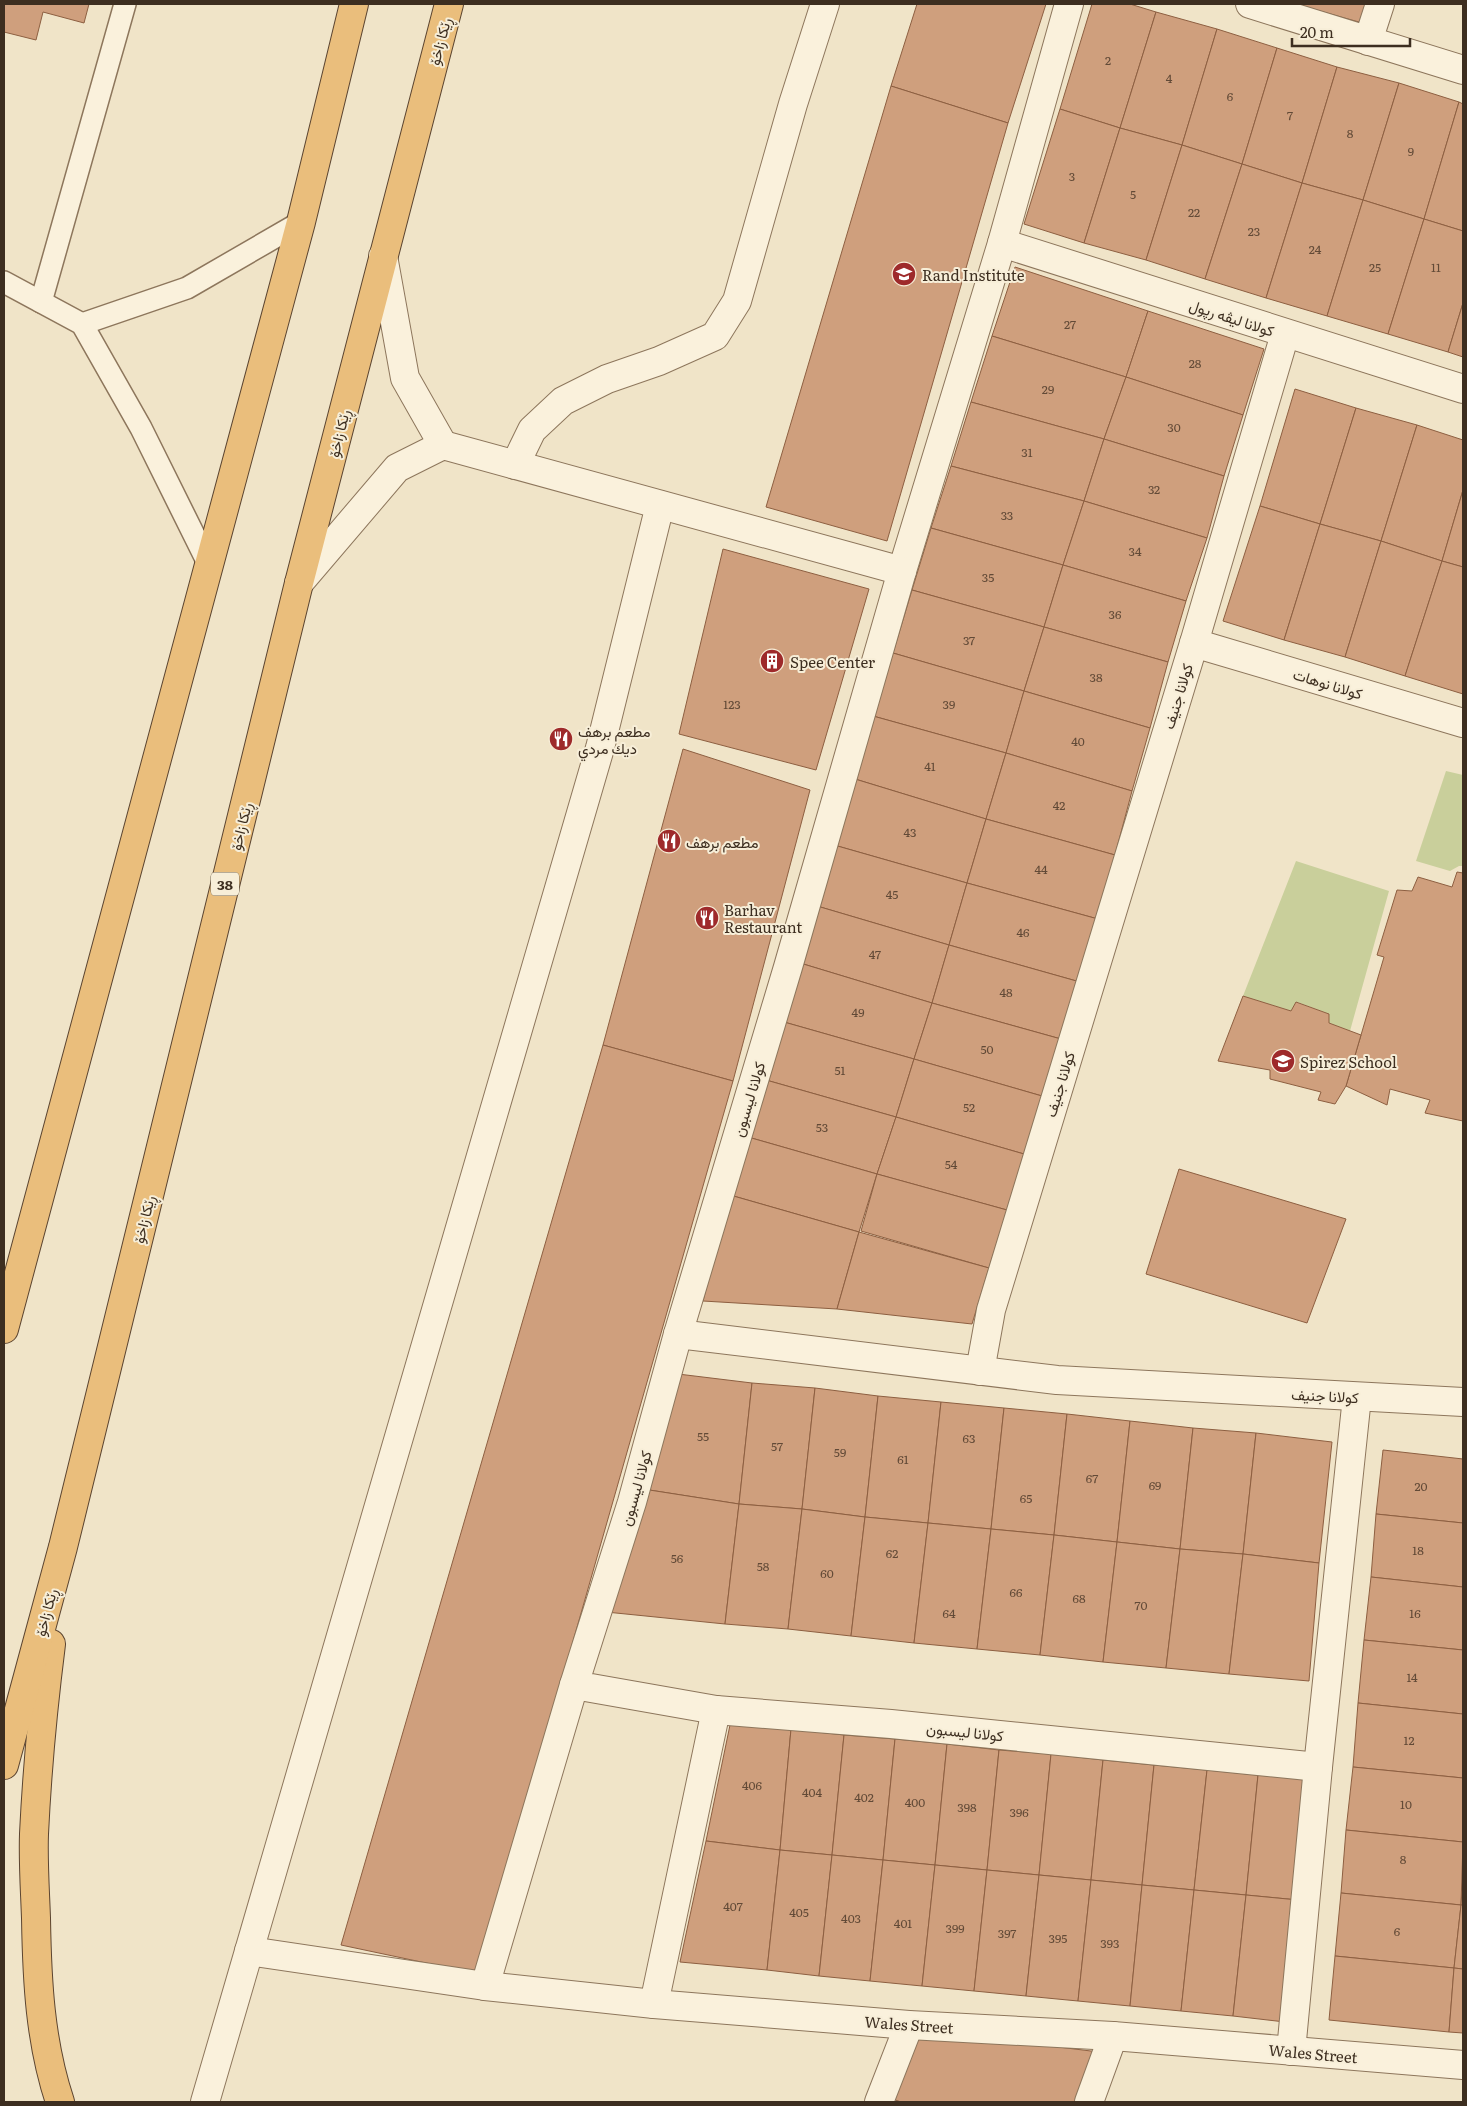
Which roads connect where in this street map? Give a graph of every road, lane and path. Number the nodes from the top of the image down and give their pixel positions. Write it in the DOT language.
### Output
graph roads {
  1 [pos="124,4"];
  2 [pos="354,4"];
  3 [pos="449,4"];
  4 [pos="825,4"];
  5 [pos="1069,4"];
  6 [pos="1250,4"];
  7 [pos="1380,4"];
  8 [pos="1368,41"];
  9 [pos="1463,70"];
  10 [pos="301,222"];
  11 [pos="1002,243"];
  12 [pos="383,256"];
  13 [pos="4,282"];
  14 [pos="41,302"];
  15 [pos="82,324"];
  16 [pos="1285,334"];
  17 [pos="1463,389"];
  18 [pos="443,445"];
  19 [pos="515,464"];
  20 [pos="660,505"];
  21 [pos="209,565"];
  22 [pos="902,571"];
  23 [pos="299,584"];
  24 [pos="1194,643"];
  25 [pos="1463,723"];
  26 [pos="4,1329"];
  27 [pos="678,1334"];
  28 [pos="980,1372"];
  29 [pos="1357,1397"];
  30 [pos="1463,1402"];
  31 [pos="63,1547"];
  32 [pos="574,1685"];
  33 [pos="716,1710"];
  34 [pos="4,1765"];
  35 [pos="1318,1767"];
  36 [pos="249,1951"];
  37 [pos="485,1986"];
  38 [pos="654,2004"];
  39 [pos="909,2025"];
  40 [pos="1113,2036"];
  41 [pos="1291,2051"];
  42 [pos="1463,2065"];
  43 [pos="60,2102"];
  44 [pos="205,2102"];
  45 [pos="879,2102"];
  46 [pos="1089,2102"];
  1 -- 14 [label="lane"];
  2 -- 10 [label="highway"];
  3 -- 12 [label="highway, ڕێکا زاخۆ / 38"];
  4 -- 19 [label="street"];
  5 -- 11 [label="street, كولانا ليسبون"];
  6 -- 8 [label="street"];
  7 -- 8 [label="street"];
  8 -- 9 [label="street"];
  10 -- 15 [label="lane"];
  10 -- 21 [label="highway"];
  11 -- 16 [label="street, كولانا ليڤه رپول"];
  11 -- 22 [label="street, كولانا ليسبون"];
  12 -- 18 [label="street"];
  12 -- 23 [label="highway, ڕێکا زاخۆ / 38"];
  13 -- 14 [label="lane"];
  14 -- 15 [label="lane"];
  15 -- 21 [label="lane"];
  16 -- 17 [label="street, كولانا ليڤه رپول"];
  16 -- 24 [label="street, كولانا جنيف"];
  18 -- 19 [label="street"];
  18 -- 23 [label="street"];
  19 -- 20 [label="street"];
  20 -- 22 [label="street"];
  20 -- 36 [label="street"];
  21 -- 26 [label="highway"];
  22 -- 27 [label="street, كولانا ليسبون"];
  23 -- 31 [label="highway, ڕێکا زاخۆ / 38"];
  24 -- 25 [label="street, كولانا نوهات"];
  24 -- 28 [label="street, كولانا جنيف"];
  27 -- 28 [label="street"];
  27 -- 32 [label="street, كولانا ليسبون"];
  28 -- 29 [label="street, كولانا جنيف"];
  29 -- 30 [label="street, كولانا جنيف"];
  29 -- 35 [label="street"];
  31 -- 34 [label="highway, ڕێکا زاخۆ / 38"];
  31 -- 43 [label="highway"];
  32 -- 33 [label="street, كولانا ليسبون"];
  32 -- 37 [label="street"];
  33 -- 35 [label="street, كولانا ليسبون"];
  33 -- 38 [label="street"];
  35 -- 41 [label="street"];
  36 -- 37 [label="street, Wales Street"];
  36 -- 44 [label="street"];
  37 -- 38 [label="street, Wales Street"];
  38 -- 39 [label="street, Wales Street"];
  39 -- 40 [label="street, Wales Street"];
  39 -- 45 [label="street"];
  40 -- 41 [label="street, Wales Street"];
  40 -- 46 [label="street"];
  41 -- 42 [label="street, Wales Street"];
}
